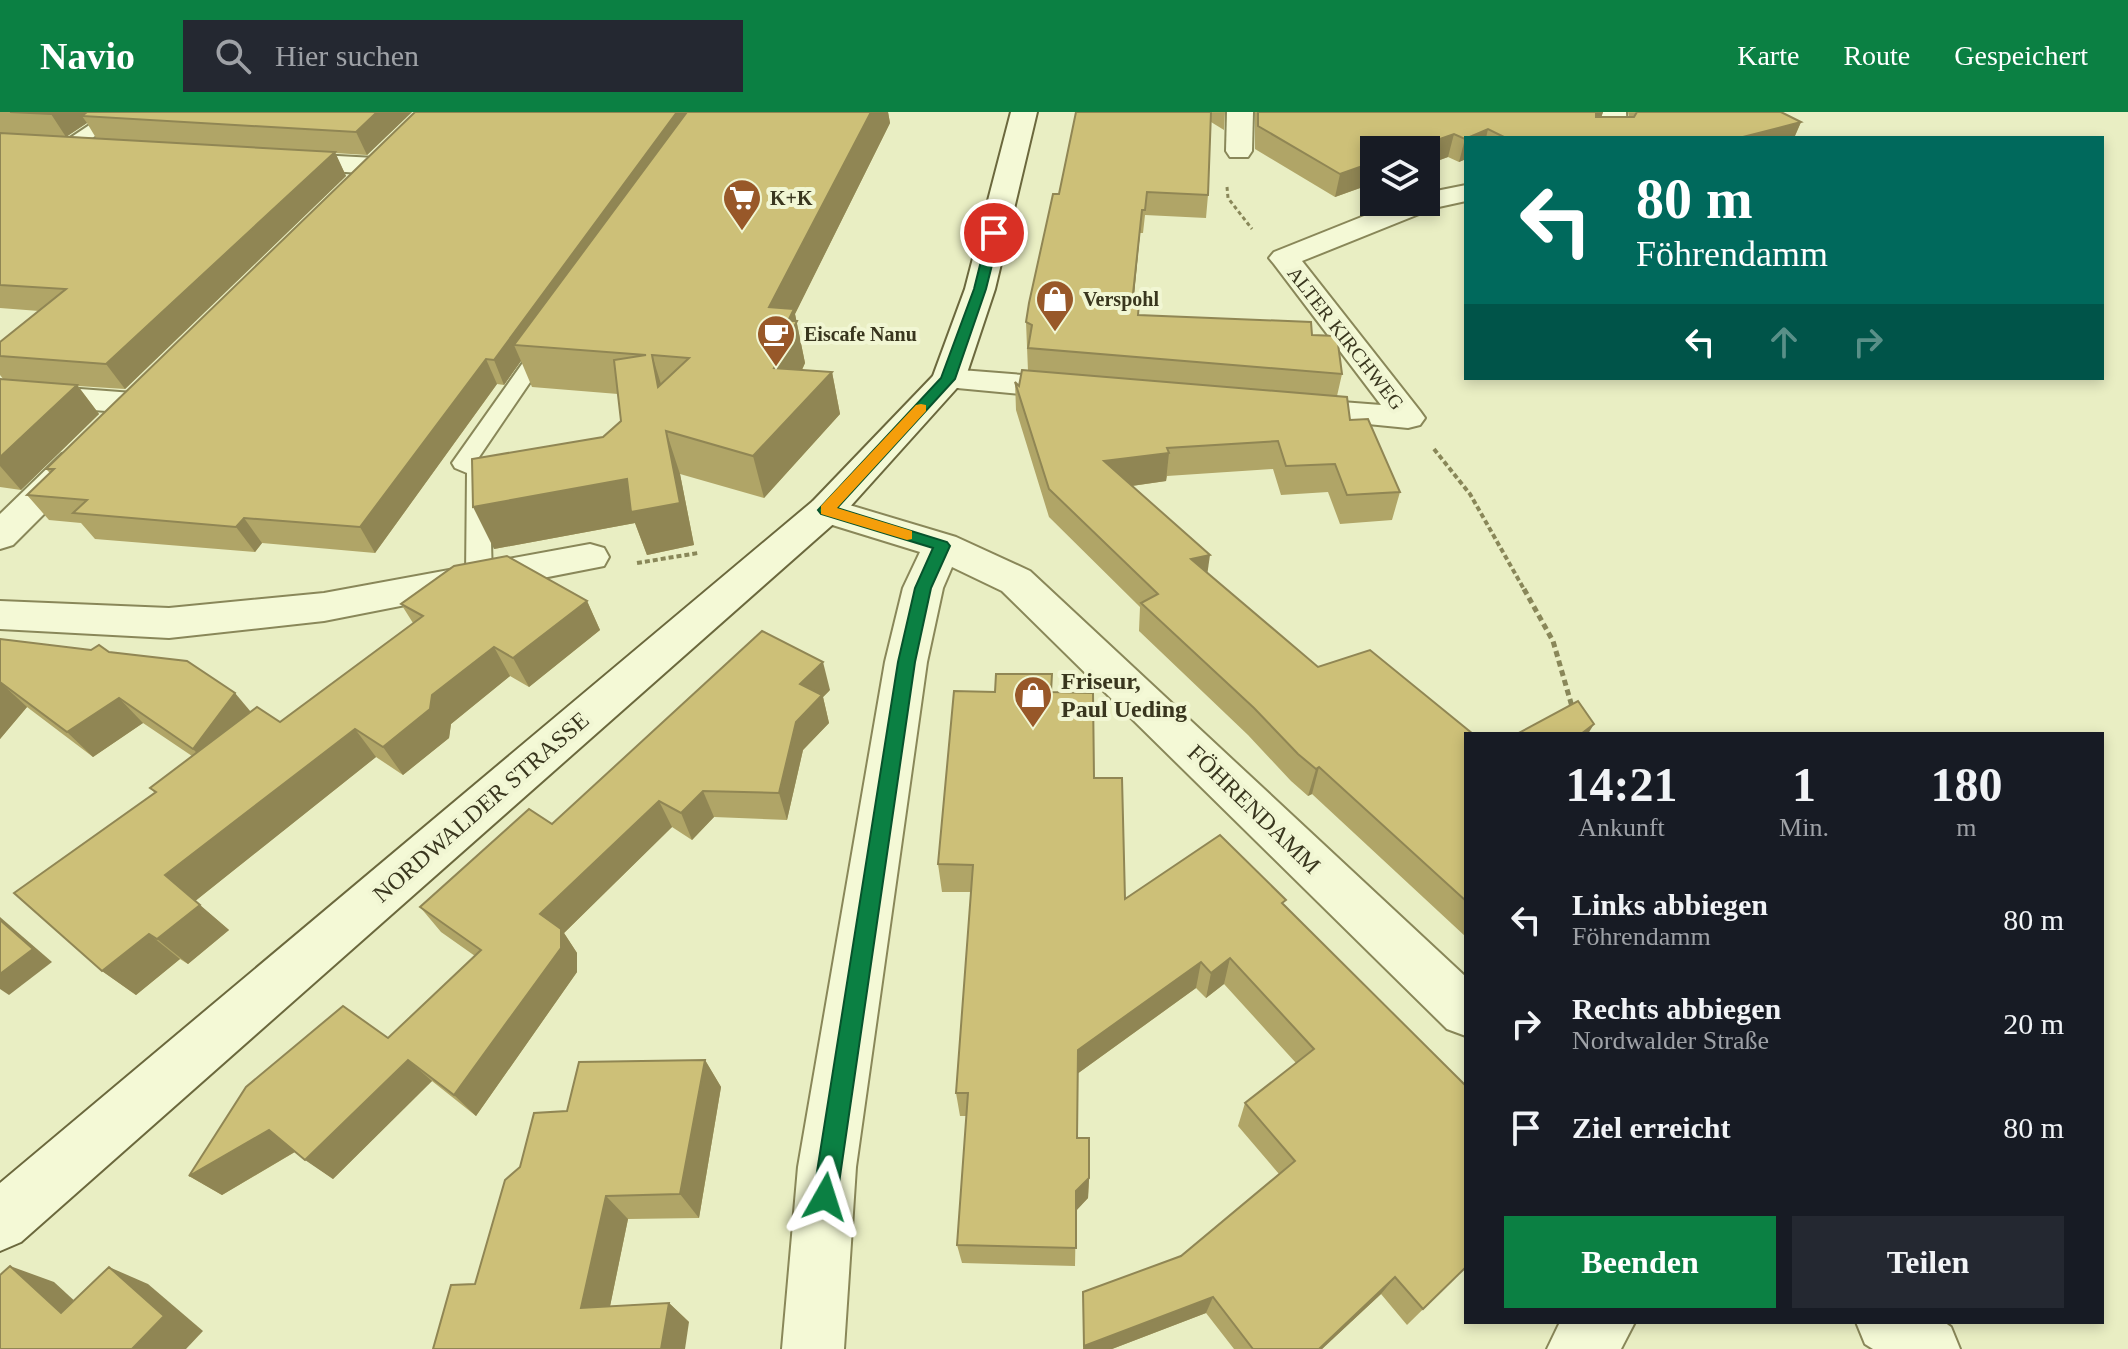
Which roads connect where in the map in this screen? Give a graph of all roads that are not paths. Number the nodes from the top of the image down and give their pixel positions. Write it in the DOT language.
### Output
graph roads {
  1 [pos="120,112"];
  2 [pos="1024,112"];
  3 [pos="1240,112"];
  4 [pos="1613,112"];
  5 [pos="1607,136"];
  6 [pos="38,146"];
  7 [pos="67,148"];
  8 [pos="107,151"];
  9 [pos="1239,151"];
  10 [pos="263,160"];
  11 [pos="349,190"];
  12 [pos="1464,193"];
  13 [pos="1440,199"];
  14 [pos="1390,216"];
  15 [pos="561,323"];
  16 [pos="948,379"];
  17 [pos="1107,392"];
  18 [pos="0,393"];
  19 [pos="1265,406"];
  20 [pos="826,510"];
  21 [pos="0,536"];
  22 [pos="942,546"];
  23 [pos="590,557"];
  24 [pos="479,578"];
  25 [pos="0,615"];
  26 [pos="1464,1010"];
  27 [pos="0,1221"];
  28 [pos="1602,1324"];
  29 [pos="1890,1324"];
  30 [pos="813,1349"];
  31 [pos="1578,1349"];
  32 [pos="1929,1349"];
  1 -- 7 [label="lane"];
  2 -- 16 [label="street, NORDWALDER STRASSE"];
  3 -- 9 [label="street"];
  4 -- 5 [label="street"];
  6 -- 7 [label="street"];
  7 -- 8 [label="street"];
  10 -- 11 [label="street"];
  12 -- 13 [label="street, ALTER KIRCHWEG"];
  14 -- 19 [label="street, ALTER KIRCHWEG"];
  15 -- 24 [label="lane"];
  16 -- 17 [label="street"];
  16 -- 20 [label="street, NORDWALDER STRASSE"];
  18 -- 21 [label="street"];
  20 -- 22 [label="street, FÖHRENDAMM"];
  20 -- 27 [label="street, NORDWALDER STRASSE"];
  22 -- 26 [label="street, FÖHRENDAMM"];
  22 -- 30 [label="street"];
  23 -- 24 [label="street"];
  24 -- 25 [label="street"];
  28 -- 31 [label="street"];
  29 -- 32 [label="street"];
}
